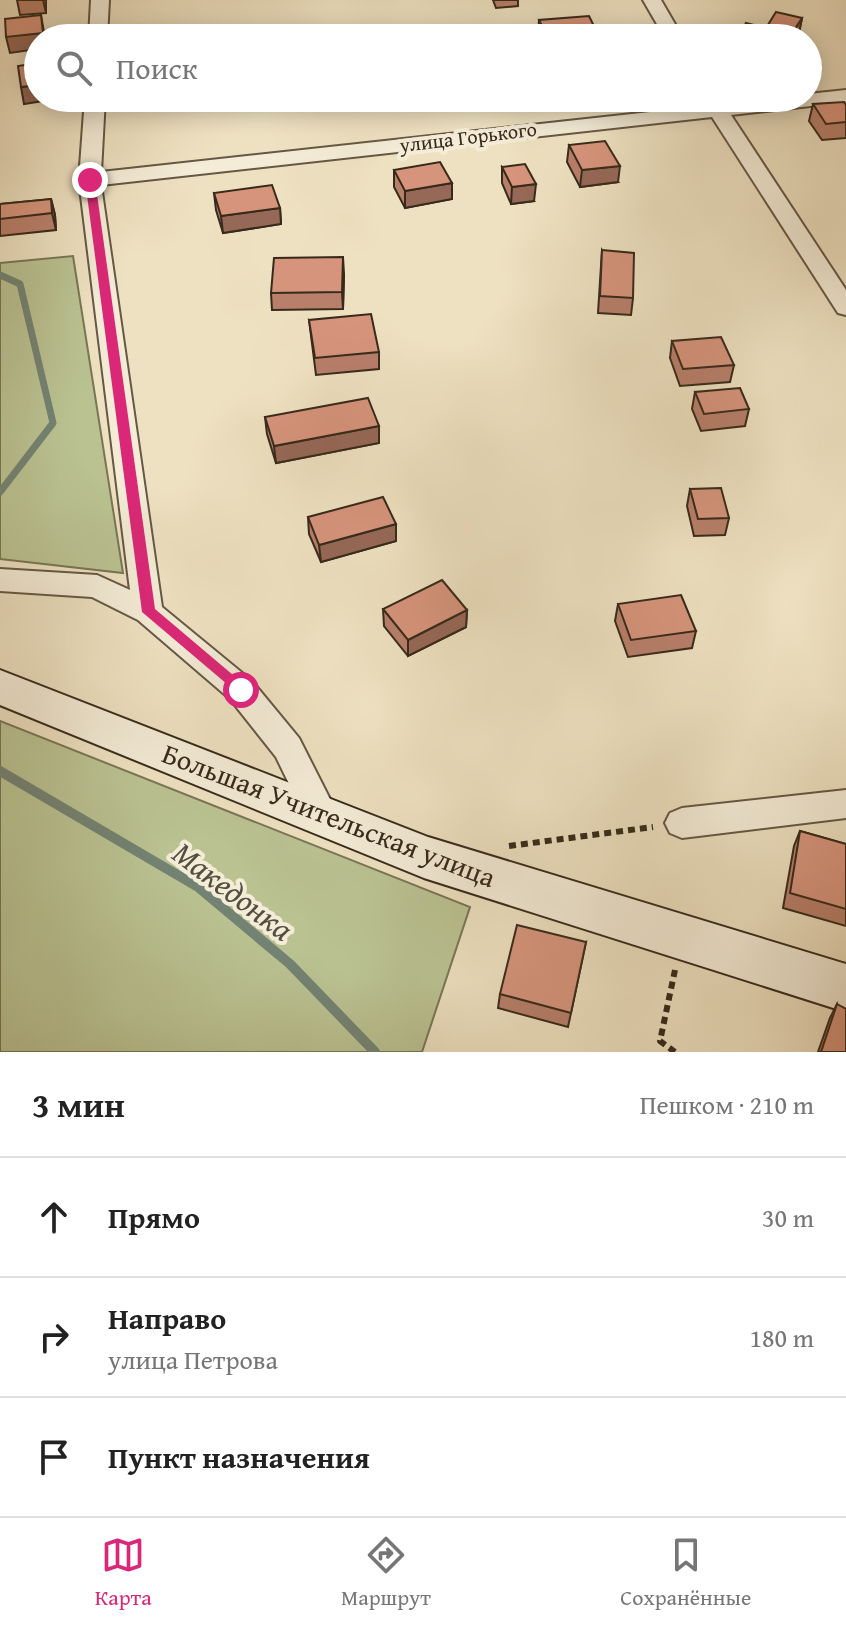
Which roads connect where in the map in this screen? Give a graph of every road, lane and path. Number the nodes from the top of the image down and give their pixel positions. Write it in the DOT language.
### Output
graph roads {
  1 [pos="100,0"];
  2 [pos="652,0"];
  3 [pos="99,24"];
  4 [pos="666,24"];
  5 [pos="846,96"];
  6 [pos="822,97"];
  7 [pos="94,112"];
  8 [pos="640,112"];
  9 [pos="719,112"];
  10 [pos="90,180"];
  11 [pos="846,308"];
  12 [pos="0,580"];
  13 [pos="148,612"];
  14 [pos="0,687"];
  15 [pos="846,804"];
  16 [pos="321,815"];
  17 [pos="682,823"];
  18 [pos="500,847"];
  19 [pos="679,956"];
  20 [pos="846,988"];
  21 [pos="675,1052"];
  1 -- 3 [label="street"];
  2 -- 4 [label="street"];
  5 -- 6 [label="street, улица Горького"];
  7 -- 10 [label="street"];
  8 -- 10 [label="street, улица Горького"];
  9 -- 11 [label="street"];
  10 -- 13 [label="street"];
  12 -- 13 [label="street"];
  13 -- 16 [label="street"];
  14 -- 16 [label="main road, Большая Учительская улица"];
  15 -- 17 [label="street"];
  16 -- 20 [label="main road, Большая Учительская улица"];
  17 -- 18 [label="path"];
  19 -- 21 [label="path"];
}
